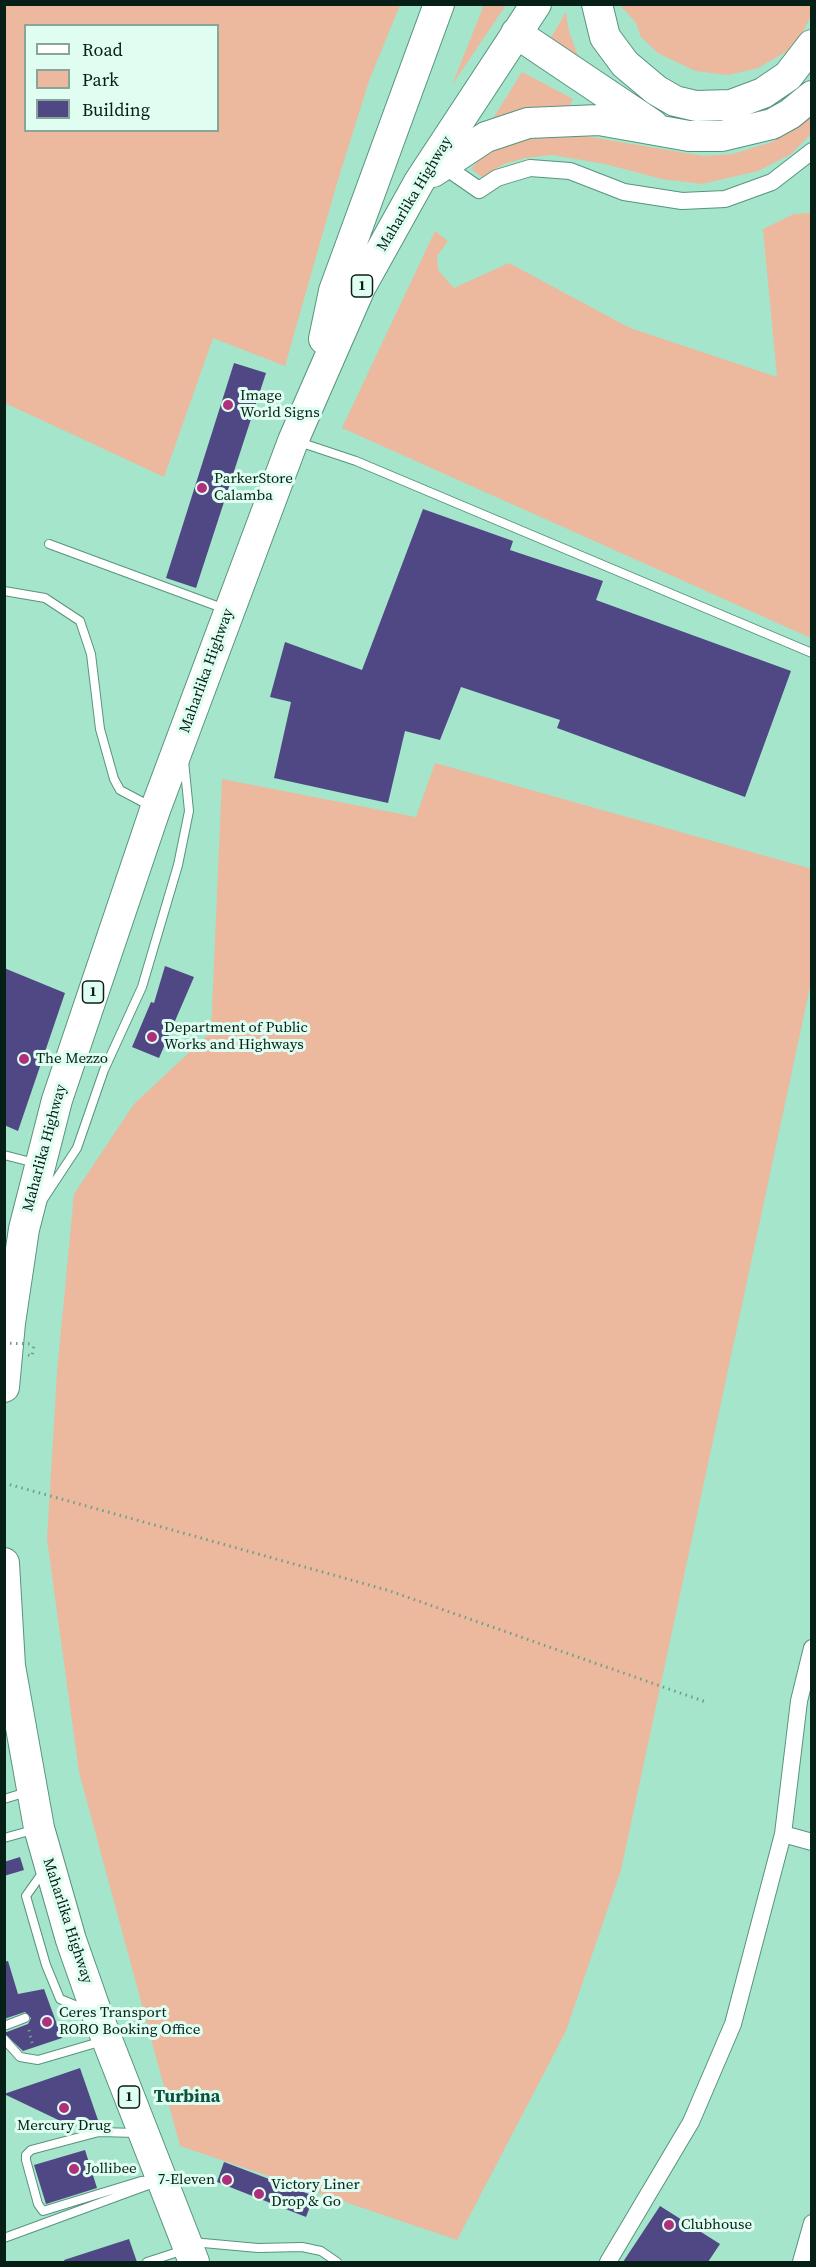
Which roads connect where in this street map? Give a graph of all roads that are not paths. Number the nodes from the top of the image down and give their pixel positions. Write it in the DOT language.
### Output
graph roads {
  1 [pos="439,4"];
  2 [pos="537,4"];
  3 [pos="597,4"];
  4 [pos="516,33"];
  5 [pos="812,45"];
  6 [pos="812,96"];
  7 [pos="659,129"];
  8 [pos="812,151"];
  9 [pos="443,165"];
  10 [pos="419,182"];
  11 [pos="312,393"];
  12 [pos="293,441"];
  13 [pos="49,544"];
  14 [pos="4,591"];
  15 [pos="228,610"];
  16 [pos="812,652"];
  17 [pos="182,740"];
  18 [pos="155,810"];
  19 [pos="4,1155"];
  20 [pos="39,1164"];
  21 [pos="24,1229"];
  22 [pos="9,1302"];
  23 [pos="4,1387"];
  24 [pos="4,1563"];
  25 [pos="6,1623"];
  26 [pos="812,1648"];
  27 [pos="7,1666"];
  28 [pos="805,1703"];
  29 [pos="17,1795"];
  30 [pos="39,1828"];
  31 [pos="783,1834"];
  32 [pos="4,1838"];
  33 [pos="812,1842"];
  34 [pos="25,2018"];
  35 [pos="4,2026"];
  36 [pos="103,2027"];
  37 [pos="4,2039"];
  38 [pos="143,2134"];
  39 [pos="162,2179"];
  40 [pos="812,2223"];
  41 [pos="4,2238"];
  42 [pos="190,2251"];
  43 [pos="147,2262"];
  44 [pos="338,2262"];
  45 [pos="608,2262"];
  46 [pos="801,2262"];
  1 -- 11 [label="highway"];
  2 -- 4 [label="highway, Maharlika Highway / 1"];
  3 -- 5 [label="highway"];
  4 -- 7 [label="highway"];
  4 -- 10 [label="highway, Maharlika Highway / 1"];
  6 -- 7 [label="highway"];
  7 -- 9 [label="highway"];
  8 -- 9 [label="street"];
  9 -- 10 [label="highway"];
  10 -- 11 [label="highway, Maharlika Highway / 1"];
  11 -- 12 [label="highway, Maharlika Highway / 1"];
  12 -- 15 [label="highway, Maharlika Highway / 1"];
  12 -- 16 [label="lane"];
  13 -- 15 [label="lane"];
  14 -- 18 [label="lane"];
  15 -- 17 [label="highway, Maharlika Highway / 1"];
  17 -- 18 [label="highway, Maharlika Highway / 1"];
  17 -- 21 [label="lane"];
  18 -- 20 [label="highway, Maharlika Highway / 1"];
  19 -- 20 [label="lane"];
  20 -- 21 [label="highway, Maharlika Highway / 1"];
  21 -- 22 [label="highway, Maharlika Highway / 1"];
  22 -- 23 [label="highway, Maharlika Highway / 1"];
  24 -- 25 [label="highway, Maharlika Highway / 1"];
  25 -- 27 [label="highway, Maharlika Highway / 1"];
  26 -- 28 [label="street"];
  27 -- 29 [label="highway, Maharlika Highway / 1"];
  28 -- 31 [label="street"];
  29 -- 30 [label="highway, Maharlika Highway / 1"];
  30 -- 32 [label="lane"];
  30 -- 36 [label="highway, Maharlika Highway / 1"];
  31 -- 33 [label="street"];
  31 -- 45 [label="street"];
  34 -- 35 [label="lane"];
  36 -- 37 [label="lane"];
  36 -- 38 [label="highway, Maharlika Highway / 1"];
  38 -- 39 [label="highway, Maharlika Highway / 1"];
  38 -- 39 [label="lane"];
  39 -- 41 [label="lane"];
  39 -- 42 [label="highway, Maharlika Highway / 1"];
  40 -- 46 [label="street"];
  42 -- 43 [label="lane"];
  42 -- 44 [label="lane"];
}
